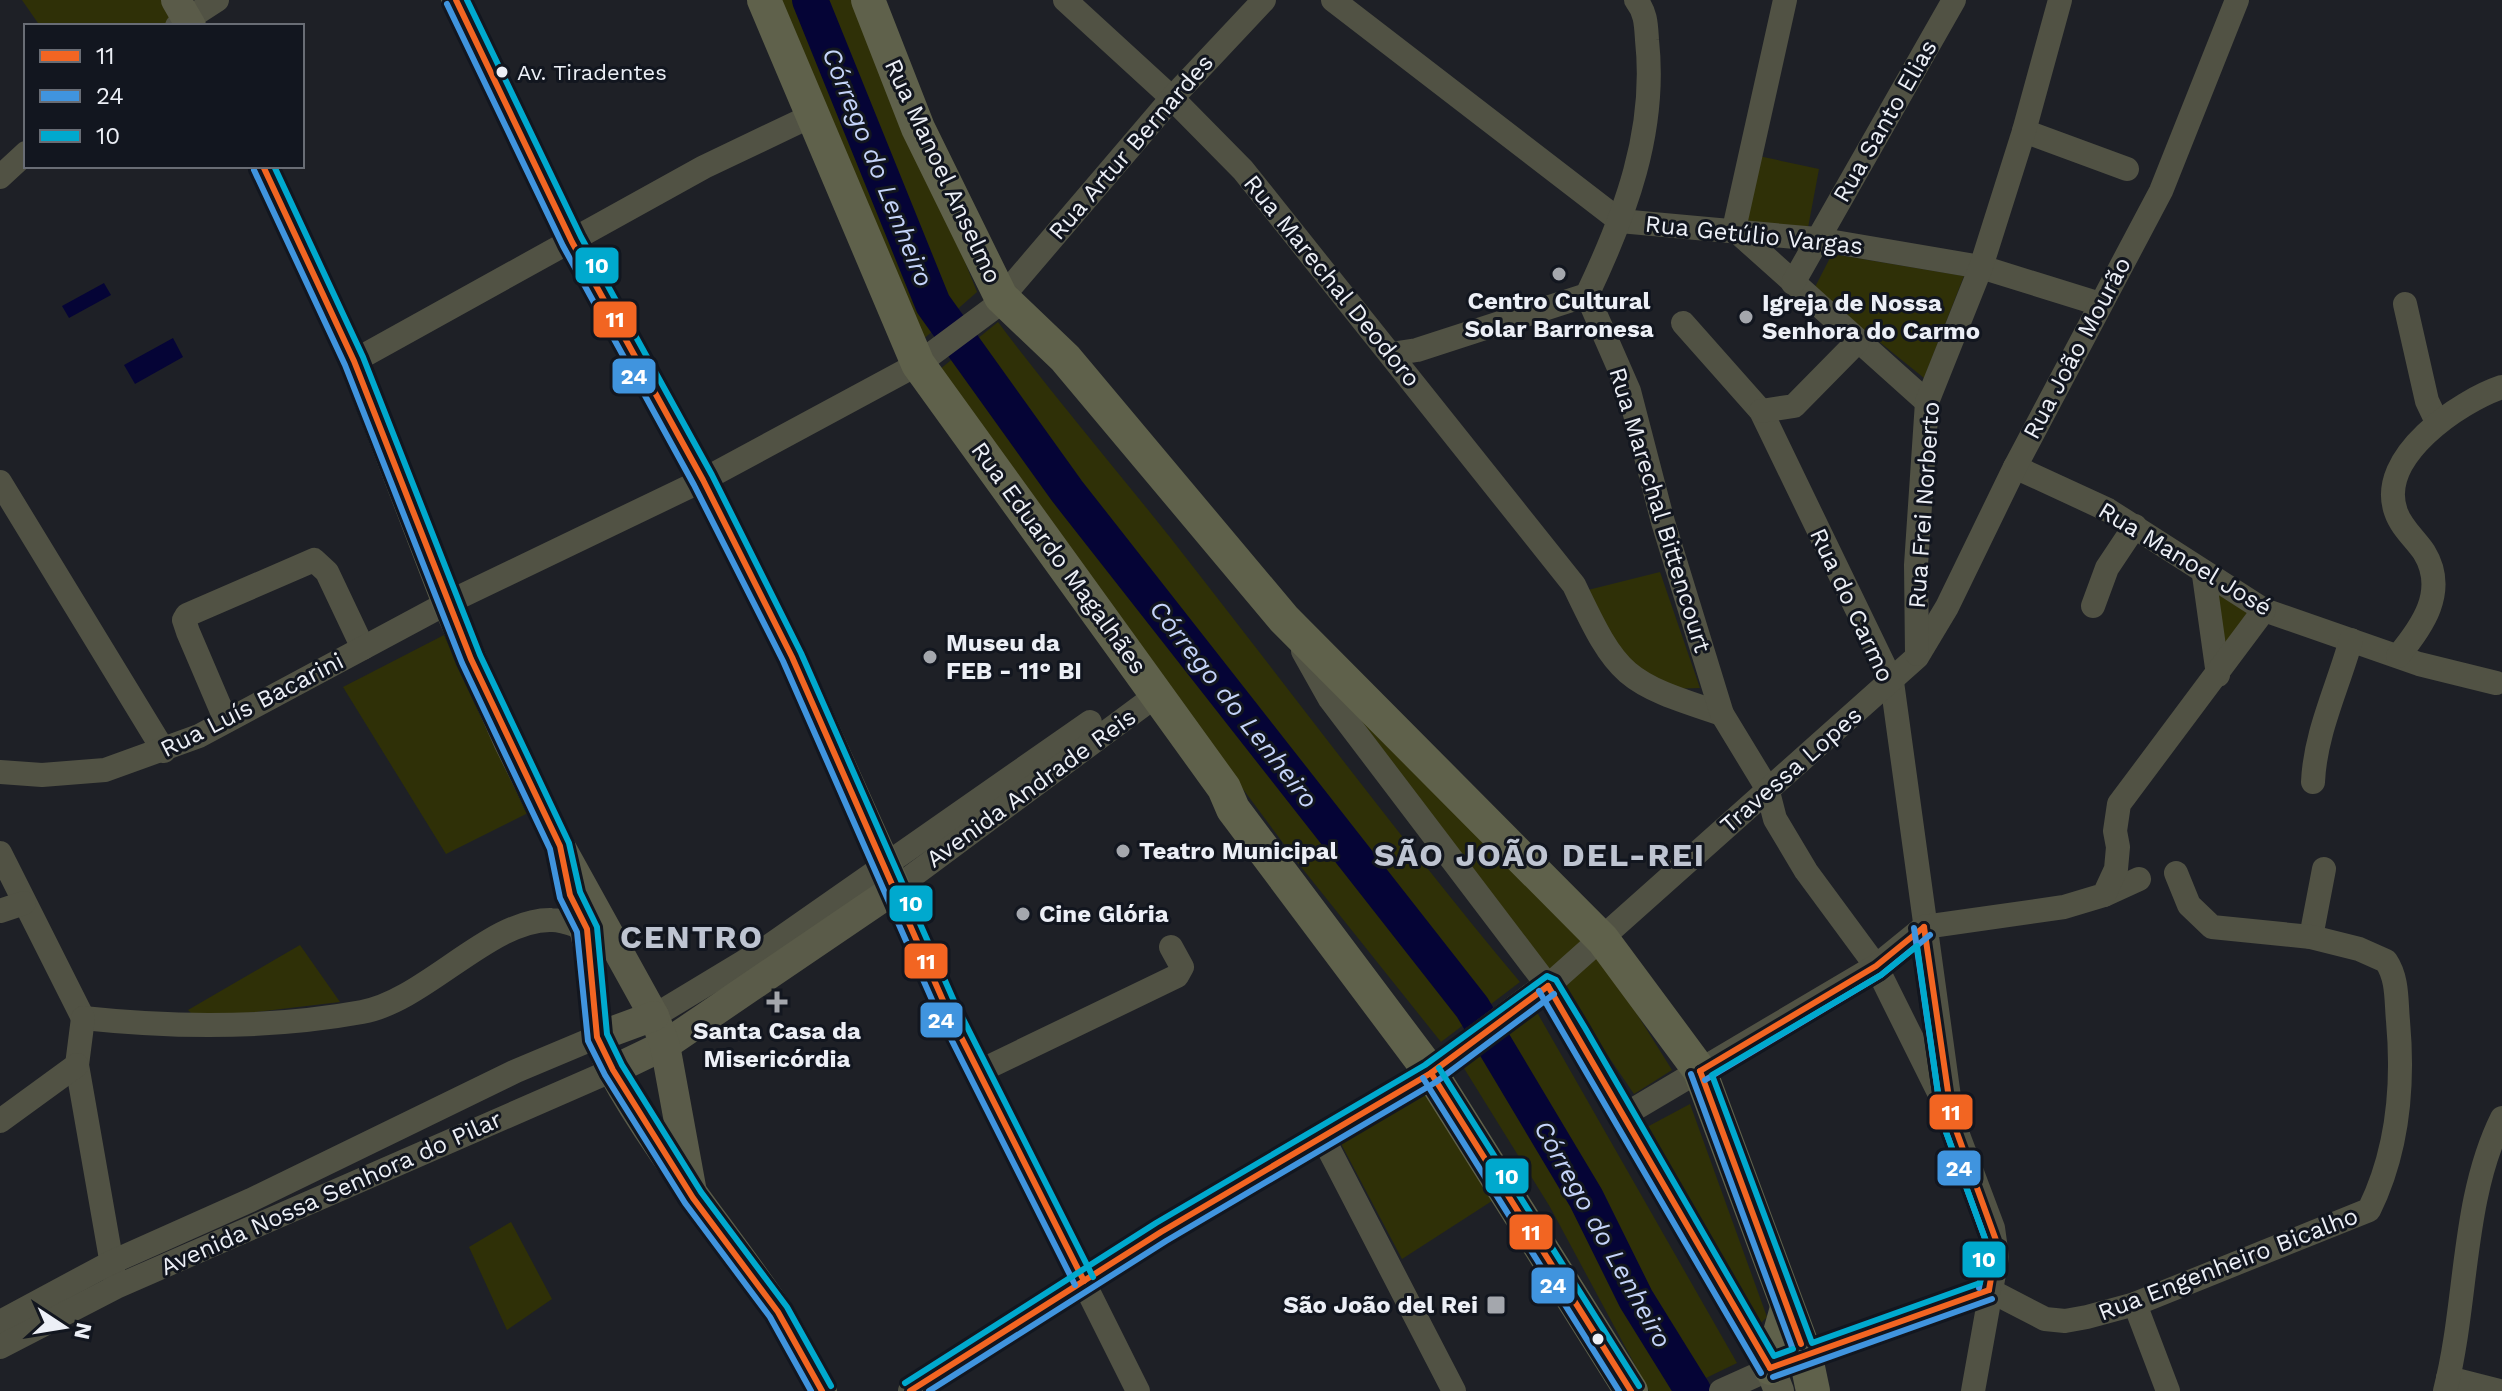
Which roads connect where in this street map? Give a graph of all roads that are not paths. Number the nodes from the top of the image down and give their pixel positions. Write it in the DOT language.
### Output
graph roads {
  1 [pos="217,0"];
  2 [pos="456,0"];
  3 [pos="764,0"];
  4 [pos="868,0"];
  5 [pos="1065,0"];
  6 [pos="1264,0"];
  7 [pos="1333,0"];
  8 [pos="1636,0"];
  9 [pos="1785,0"];
  10 [pos="1954,0"];
  11 [pos="2060,0"];
  12 [pos="2237,0"];
  13 [pos="182,18"];
  14 [pos="1172,98"];
  15 [pos="811,116"];
  16 [pos="2024,131"];
  17 [pos="24,155"];
  18 [pos="264,168"];
  19 [pos="2127,169"];
  20 [pos="0,177"];
  21 [pos="1620,221"];
  22 [pos="1734,229"];
  23 [pos="1817,239"];
  24 [pos="572,242"];
  25 [pos="1981,267"];
  26 [pos="1793,283"];
  27 [pos="1587,295"];
  28 [pos="996,303"];
  29 [pos="2100,304"];
  30 [pos="2405,304"];
  31 [pos="1683,323"];
  32 [pos="1857,342"];
  33 [pos="1391,354"];
  34 [pos="926,358"];
  35 [pos="354,361"];
  36 [pos="2502,387"];
  37 [pos="1927,402"];
  38 [pos="1761,411"];
  39 [pos="2437,422"];
  40 [pos="2015,467"];
  41 [pos="703,480"];
  42 [pos="0,482"];
  43 [pos="2135,526"];
  44 [pos="2204,575"];
  45 [pos="447,603"];
  46 [pos="2093,606"];
  47 [pos="2264,610"];
  48 [pos="1284,619"];
  49 [pos="2351,640"];
  50 [pos="363,648"];
  51 [pos="2398,656"];
  52 [pos="1917,657"];
  53 [pos="2218,675"];
  54 [pos="1892,682"];
  55 [pos="2496,683"];
  56 [pos="1153,688"];
  57 [pos="1722,714"];
  58 [pos="226,721"];
  59 [pos="164,751"];
  60 [pos="0,772"];
  61 [pos="2313,782"];
  62 [pos="1767,788"];
  63 [pos="560,846"];
  64 [pos="0,853"];
  65 [pos="2324,869"];
  66 [pos="2176,873"];
  67 [pos="891,877"];
  68 [pos="2139,879"];
  69 [pos="2104,895"];
  70 [pos="24,903"];
  71 [pos="0,911"];
  72 [pos="1924,927"];
  73 [pos="587,929"];
  74 [pos="2311,937"];
  75 [pos="1603,940"];
  76 [pos="1171,947"];
  77 [pos="620,960"];
  78 [pos="1876,966"];
  79 [pos="1542,990"];
  80 [pos="654,1016"];
  81 [pos="83,1018"];
  82 [pos="597,1037"];
  83 [pos="665,1045"];
  84 [pos="77,1065"];
  85 [pos="613,1070"];
  86 [pos="1700,1071"];
  87 [pos="978,1072"];
  88 [pos="1431,1073"];
  89 [pos="1626,1114"];
  90 [pos="2502,1118"];
  91 [pos="1952,1119"];
  92 [pos="0,1121"];
  93 [pos="1322,1136"];
  94 [pos="693,1198"];
  95 [pos="110,1263"];
  96 [pos="1084,1281"];
  97 [pos="116,1287"];
  98 [pos="1989,1290"];
  99 [pos="2135,1304"];
  100 [pos="1787,1308"];
  101 [pos="1,1338"];
  102 [pos="1805,1353"];
  103 [pos="1771,1376"];
  104 [pos="2447,1385"];
  105 [pos="822,1391"];
  106 [pos="910,1391"];
  107 [pos="1138,1391"];
  108 [pos="1454,1391"];
  109 [pos="1631,1391"];
  110 [pos="1721,1391"];
  111 [pos="1813,1391"];
  112 [pos="1973,1391"];
  113 [pos="2168,1391"];
  114 [pos="2499,1391"];
  1 -- 13 [label="street"];
  2 -- 24 [label="main road"];
  3 -- 15 [label="highway, Rua Eduardo Magalhães"];
  4 -- 28 [label="highway, Rua Manoel Anselmo"];
  5 -- 14 [label="street, Rua Marechal Deodoro"];
  6 -- 14 [label="street, Rua Artur Bernardes"];
  7 -- 21 [label="street, Rua Getúlio Vargas"];
  8 -- 21 [label="street"];
  9 -- 22 [label="street"];
  10 -- 23 [label="street, Rua Santo Elias"];
  11 -- 16 [label="street, Rua Frei Norberto"];
  12 -- 29 [label="street, Rua João Mourão"];
  14 -- 28 [label="street, Rua Artur Bernardes"];
  14 -- 33 [label="street, Rua Marechal Deodoro"];
  15 -- 24 [label="street"];
  15 -- 34 [label="highway, Rua Eduardo Magalhães"];
  16 -- 19 [label="street"];
  16 -- 25 [label="street, Rua Frei Norberto"];
  17 -- 20 [label="street"];
  18 -- 35 [label="main road"];
  21 -- 22 [label="street, Rua Getúlio Vargas"];
  21 -- 27 [label="street"];
  22 -- 23 [label="street, Rua Getúlio Vargas"];
  22 -- 26 [label="street"];
  23 -- 25 [label="street, Rua Getúlio Vargas"];
  23 -- 26 [label="street, Rua Santo Elias"];
  24 -- 35 [label="street"];
  24 -- 41 [label="main road"];
  25 -- 29 [label="street, Rua Getúlio Vargas"];
  25 -- 37 [label="street, Rua Frei Norberto"];
  26 -- 32 [label="street"];
  27 -- 33 [label="street"];
  27 -- 57 [label="street, Rua Marechal Bittencourt"];
  28 -- 34 [label="street, Rua Artur Bernardes"];
  28 -- 48 [label="highway"];
  29 -- 40 [label="street, Rua João Mourão"];
  30 -- 39 [label="street"];
  31 -- 38 [label="street, Rua do Carmo"];
  32 -- 37 [label="street"];
  32 -- 38 [label="street"];
  33 -- 57 [label="street, Rua Marechal Deodoro"];
  34 -- 41 [label="street, Rua Artur Bernardes"];
  34 -- 56 [label="highway, Rua Eduardo Magalhães"];
  35 -- 45 [label="main road"];
  36 -- 39 [label="street"];
  37 -- 52 [label="street, Rua Frei Norberto"];
  38 -- 54 [label="street, Rua do Carmo"];
  39 -- 51 [label="street"];
  40 -- 43 [label="street, Rua Manoel José"];
  40 -- 52 [label="street, Rua João Mourão"];
  41 -- 45 [label="street, Rua Luís Bacarini"];
  41 -- 67 [label="main road"];
  42 -- 59 [label="street"];
  43 -- 44 [label="street, Rua Manoel José"];
  43 -- 46 [label="street"];
  44 -- 47 [label="street, Rua Manoel José"];
  44 -- 53 [label="street"];
  45 -- 50 [label="street, Rua Luís Bacarini"];
  45 -- 63 [label="main road"];
  47 -- 49 [label="street, Rua Manoel José"];
  47 -- 53 [label="street"];
  48 -- 75 [label="highway"];
  48 -- 79 [label="street"];
  49 -- 51 [label="street, Rua Manoel José"];
  49 -- 61 [label="street"];
  50 -- 58 [label="street, Rua Luís Bacarini"];
  50 -- 58 [label="street"];
  51 -- 55 [label="street, Rua Manoel José"];
  52 -- 54 [label="street, Rua João Mourão"];
  53 -- 69 [label="street"];
  54 -- 62 [label="street, Travessa Lopes"];
  54 -- 72 [label="street, Rua do Carmo"];
  56 -- 67 [label="street, Avenida Andrade Reis"];
  56 -- 88 [label="highway, Rua Eduardo Magalhães"];
  57 -- 62 [label="street, Rua Marechal Bittencourt"];
  58 -- 59 [label="street, Rua Luís Bacarini"];
  59 -- 60 [label="street, Rua Luís Bacarini"];
  62 -- 75 [label="street, Travessa Lopes"];
  62 -- 78 [label="street, Rua Marechal Bittencourt"];
  63 -- 73 [label="main road"];
  63 -- 77 [label="main road"];
  64 -- 70 [label="street"];
  65 -- 74 [label="street"];
  66 -- 74 [label="street"];
  67 -- 80 [label="street, Avenida Andrade Reis"];
  67 -- 83 [label="main road, Avenida Andrade Reis"];
  67 -- 87 [label="street"];
  68 -- 69 [label="street"];
  69 -- 72 [label="street"];
  70 -- 71 [label="street"];
  70 -- 81 [label="street"];
  72 -- 78 [label="street"];
  72 -- 91 [label="street, Rua do Carmo"];
  73 -- 77 [label="main road"];
  73 -- 81 [label="street"];
  73 -- 82 [label="main road"];
  74 -- 99 [label="street, Rua Engenheiro Bicalho"];
  75 -- 79 [label="street, Travessa Lopes"];
  75 -- 86 [label="highway"];
  76 -- 87 [label="street"];
  77 -- 80 [label="main road"];
  78 -- 86 [label="street"];
  78 -- 91 [label="street, Rua Marechal Bittencourt"];
  79 -- 88 [label="main road"];
  79 -- 89 [label="main road"];
  80 -- 82 [label="main road, Avenida Nossa Senhora do Pilar"];
  80 -- 83 [label="main road"];
  81 -- 84 [label="street"];
  82 -- 85 [label="main road"];
  82 -- 95 [label="street, Avenida Nossa Senhora do Pilar"];
  83 -- 85 [label="main road, Avenida Nossa Senhora do Pilar"];
  83 -- 94 [label="main road"];
  84 -- 92 [label="street"];
  84 -- 95 [label="street"];
  85 -- 94 [label="main road"];
  85 -- 97 [label="street, Avenida Nossa Senhora do Pilar"];
  86 -- 89 [label="street"];
  86 -- 100 [label="highway"];
  87 -- 96 [label="street"];
  88 -- 93 [label="street"];
  88 -- 109 [label="highway, Rua Eduardo Magalhães"];
  89 -- 103 [label="main road"];
  90 -- 104 [label="street"];
  91 -- 98 [label="street"];
  93 -- 96 [label="street"];
  93 -- 108 [label="street"];
  94 -- 105 [label="main road"];
  95 -- 97 [label="street"];
  95 -- 101 [label="street, Avenida Nossa Senhora do Pilar"];
  96 -- 106 [label="street"];
  96 -- 107 [label="street"];
  97 -- 101 [label="street, Avenida Nossa Senhora do Pilar"];
  98 -- 99 [label="street, Rua Engenheiro Bicalho"];
  98 -- 102 [label="street"];
  98 -- 112 [label="street"];
  99 -- 113 [label="street"];
  100 -- 102 [label="highway"];
  100 -- 103 [label="highway"];
  102 -- 103 [label="street"];
  102 -- 111 [label="highway"];
  103 -- 110 [label="street"];
  104 -- 114 [label="street"];
}
